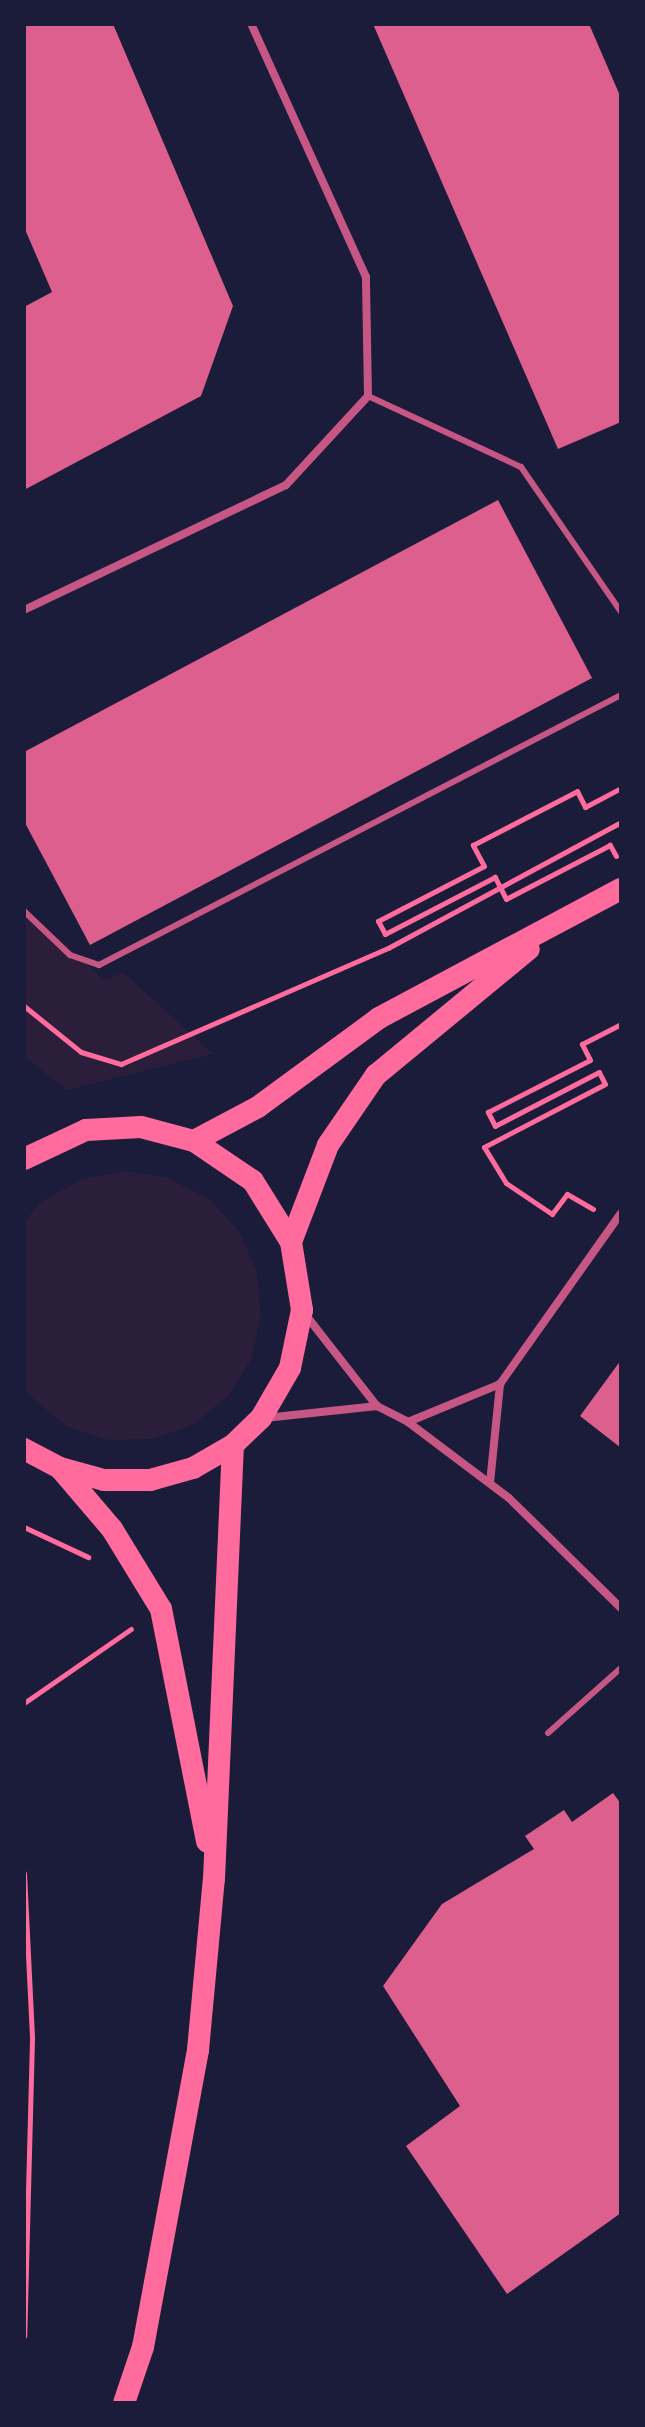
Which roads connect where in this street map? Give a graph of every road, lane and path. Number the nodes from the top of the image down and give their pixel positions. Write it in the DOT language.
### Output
graph roads {
  1 [pos="251,24"];
  2 [pos="368,396"];
  3 [pos="24,610"];
  4 [pos="621,612"];
  5 [pos="621,695"];
  6 [pos="621,788"];
  7 [pos="621,822"];
  8 [pos="621,866"];
  9 [pos="621,889"];
  10 [pos="24,911"];
  11 [pos="567,918"];
  12 [pos="24,1006"];
  13 [pos="621,1024"];
  14 [pos="194,1141"];
  15 [pos="24,1159"];
  16 [pos="567,1194"];
  17 [pos="621,1213"];
  18 [pos="291,1242"];
  19 [pos="302,1310"];
  20 [pos="500,1384"];
  21 [pos="377,1406"];
  22 [pos="261,1418"];
  23 [pos="408,1422"];
  24 [pos="233,1445"];
  25 [pos="24,1449"];
  26 [pos="60,1468"];
  27 [pos="490,1483"];
  28 [pos="621,1608"];
  29 [pos="161,1609"];
  30 [pos="621,1668"];
  31 [pos="24,1703"];
  32 [pos="548,1733"];
  33 [pos="24,1873"];
  34 [pos="214,1879"];
  35 [pos="24,2336"];
  36 [pos="124,2403"];
  1 -- 2 [label="street"];
  2 -- 3 [label="street"];
  2 -- 4 [label="lane"];
  5 -- 10 [label="lane"];
  6 -- 8 [label="path"];
  7 -- 12 [label="path"];
  9 -- 11 [label="highway"];
  11 -- 14 [label="highway"];
  11 -- 18 [label="highway"];
  13 -- 16 [label="path"];
  14 -- 15 [label="highway"];
  14 -- 18 [label="highway"];
  17 -- 20 [label="street"];
  18 -- 19 [label="highway"];
  19 -- 21 [label="street"];
  19 -- 22 [label="highway"];
  20 -- 23 [label="street"];
  20 -- 27 [label="street"];
  21 -- 22 [label="street"];
  21 -- 23 [label="street"];
  22 -- 24 [label="highway"];
  23 -- 27 [label="street"];
  24 -- 26 [label="highway"];
  24 -- 34 [label="highway"];
  25 -- 26 [label="highway"];
  26 -- 29 [label="highway"];
  27 -- 28 [label="street"];
  29 -- 31 [label="path"];
  29 -- 34 [label="highway"];
  30 -- 32 [label="lane"];
  33 -- 35 [label="path"];
  34 -- 36 [label="highway"];
}
